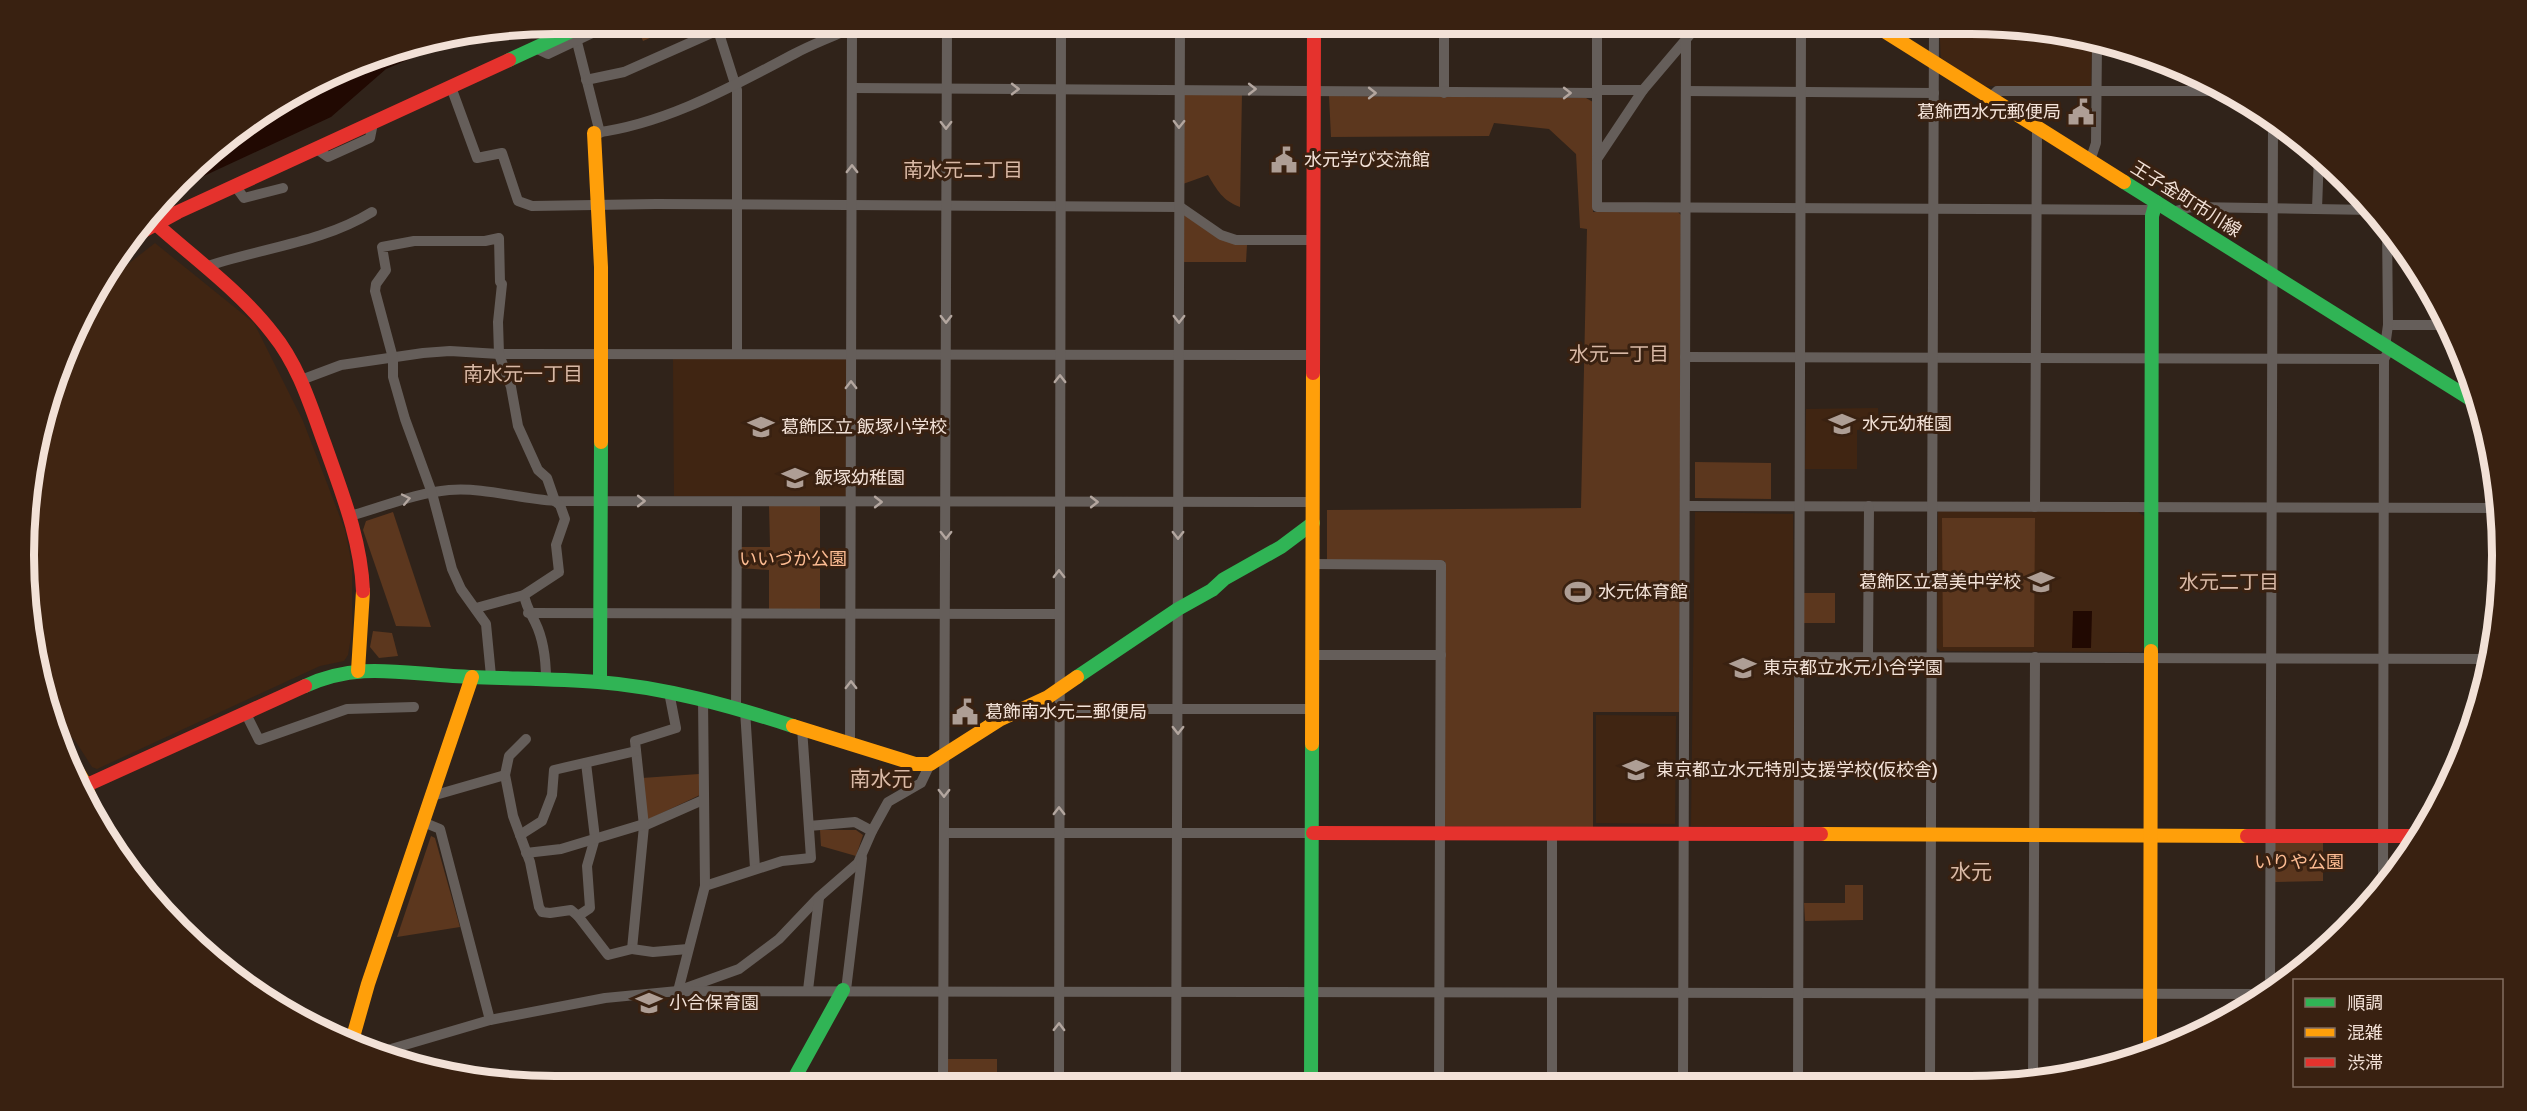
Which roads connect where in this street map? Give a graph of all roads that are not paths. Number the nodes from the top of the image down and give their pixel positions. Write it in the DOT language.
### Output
graph roads {
  1 [pos="565,34"];
  2 [pos="592,34"];
  3 [pos="703,34"];
  4 [pos="719,34"];
  5 [pos="835,34"];
  6 [pos="854,34"];
  7 [pos="947,34"];
  8 [pos="1062,34"];
  9 [pos="1179,34"];
  10 [pos="1314,34"];
  11 [pos="1444,34"];
  12 [pos="1597,34"];
  13 [pos="1691,34"];
  14 [pos="1801,34"];
  15 [pos="1889,34"];
  16 [pos="1934,34"];
  17 [pos="1686,40"];
  18 [pos="577,42"];
  19 [pos="535,48"];
  20 [pos="2097,50"];
  21 [pos="1934,62"];
  22 [pos="586,80"];
  23 [pos="736,85"];
  24 [pos="451,87"];
  25 [pos="852,88"];
  26 [pos="946,88"];
  27 [pos="1062,89"];
  28 [pos="1180,89"];
  29 [pos="1643,90"];
  30 [pos="1686,91"];
  31 [pos="2097,91"];
  32 [pos="1597,92"];
  33 [pos="2209,92"];
  34 [pos="1314,93"];
  35 [pos="1444,93"];
  36 [pos="1801,93"];
  37 [pos="1934,93"];
  38 [pos="1990,98"];
  39 [pos="2037,128"];
  40 [pos="2273,131"];
  41 [pos="597,133"];
  42 [pos="1597,159"];
  43 [pos="2091,161"];
  44 [pos="2319,167"];
  45 [pos="236,187"];
  46 [pos="283,188"];
  47 [pos="598,204"];
  48 [pos="737,205"];
  49 [pos="852,205"];
  50 [pos="946,206"];
  51 [pos="1179,206"];
  52 [pos="2154,206"];
  53 [pos="1061,207"];
  54 [pos="1685,208"];
  55 [pos="1801,208"];
  56 [pos="1934,208"];
  57 [pos="2036,209"];
  58 [pos="2274,209"];
  59 [pos="2317,210"];
  60 [pos="2361,210"];
  61 [pos="372,212"];
  62 [pos="2171,212"];
  63 [pos="156,224"];
  64 [pos="152,226"];
  65 [pos="1314,240"];
  66 [pos="2388,242"];
  67 [pos="205,267"];
  68 [pos="2273,275"];
  69 [pos="2388,324"];
  70 [pos="2439,325"];
  71 [pos="2386,352"];
  72 [pos="499,354"];
  73 [pos="601,354"];
  74 [pos="737,354"];
  75 [pos="1313,354"];
  76 [pos="851,355"];
  77 [pos="946,355"];
  78 [pos="1060,355"];
  79 [pos="1179,355"];
  80 [pos="1685,357"];
  81 [pos="1800,357"];
  82 [pos="393,358"];
  83 [pos="1932,358"];
  84 [pos="2036,358"];
  85 [pos="2152,358"];
  86 [pos="2272,359"];
  87 [pos="301,380"];
  88 [pos="2468,398"];
  89 [pos="432,493"];
  90 [pos="555,501"];
  91 [pos="600,501"];
  92 [pos="737,502"];
  93 [pos="851,502"];
  94 [pos="946,502"];
  95 [pos="1060,502"];
  96 [pos="1178,502"];
  97 [pos="1313,502"];
  98 [pos="1685,506"];
  99 [pos="1800,506"];
  100 [pos="1869,506"];
  101 [pos="1931,507"];
  102 [pos="2035,507"];
  103 [pos="2151,508"];
  104 [pos="2272,508"];
  105 [pos="2385,508"];
  106 [pos="2490,508"];
  107 [pos="350,516"];
  108 [pos="1313,523"];
  109 [pos="1313,564"];
  110 [pos="524,595"];
  111 [pos="476,608"];
  112 [pos="1178,609"];
  113 [pos="528,613"];
  114 [pos="600,613"];
  115 [pos="736,613"];
  116 [pos="851,614"];
  117 [pos="946,614"];
  118 [pos="1059,614"];
  119 [pos="1313,654"];
  120 [pos="1440,655"];
  121 [pos="1868,656"];
  122 [pos="1800,657"];
  123 [pos="1932,657"];
  124 [pos="2035,657"];
  125 [pos="2151,657"];
  126 [pos="2271,658"];
  127 [pos="2384,658"];
  128 [pos="2482,659"];
  129 [pos="358,671"];
  130 [pos="491,676"];
  131 [pos="472,677"];
  132 [pos="546,680"];
  133 [pos="600,682"];
  134 [pos="1060,688"];
  135 [pos="669,692"];
  136 [pos="702,699"];
  137 [pos="414,706"];
  138 [pos="1060,708"];
  139 [pos="740,709"];
  140 [pos="1178,709"];
  141 [pos="1313,709"];
  142 [pos="245,712"];
  143 [pos="802,728"];
  144 [pos="526,740"];
  145 [pos="850,743"];
  146 [pos="636,751"];
  147 [pos="944,752"];
  148 [pos="586,764"];
  149 [pos="930,764"];
  150 [pos="505,775"];
  151 [pos="87,786"];
  152 [pos="432,796"];
  153 [pos="703,800"];
  154 [pos="423,822"];
  155 [pos="644,825"];
  156 [pos="809,826"];
  157 [pos="872,831"];
  158 [pos="944,833"];
  159 [pos="1312,833"];
  160 [pos="1440,833"];
  161 [pos="1059,834"];
  162 [pos="1177,834"];
  163 [pos="1552,834"];
  164 [pos="1684,834"];
  165 [pos="1800,834"];
  166 [pos="520,835"];
  167 [pos="1931,835"];
  168 [pos="2150,835"];
  169 [pos="2271,835"];
  170 [pos="2034,836"];
  171 [pos="2383,836"];
  172 [pos="2411,836"];
  173 [pos="595,838"];
  174 [pos="862,852"];
  175 [pos="526,853"];
  176 [pos="754,868"];
  177 [pos="2383,875"];
  178 [pos="705,886"];
  179 [pos="819,897"];
  180 [pos="578,916"];
  181 [pos="632,949"];
  182 [pos="688,949"];
  183 [pos="2270,983"];
  184 [pos="808,990"];
  185 [pos="844,990"];
  186 [pos="943,990"];
  187 [pos="1060,990"];
  188 [pos="678,991"];
  189 [pos="1177,991"];
  190 [pos="1312,991"];
  191 [pos="1440,992"];
  192 [pos="1552,992"];
  193 [pos="1683,993"];
  194 [pos="1799,993"];
  195 [pos="1930,993"];
  196 [pos="2034,993"];
  197 [pos="2150,994"];
  198 [pos="2253,994"];
  199 [pos="490,1020"];
  200 [pos="353,1036"];
  201 [pos="2150,1045"];
  202 [pos="390,1049"];
  203 [pos="2033,1073"];
  204 [pos="796,1076"];
  205 [pos="943,1076"];
  206 [pos="1059,1076"];
  207 [pos="1176,1076"];
  208 [pos="1311,1076"];
  209 [pos="1439,1076"];
  210 [pos="1552,1076"];
  211 [pos="1683,1076"];
  212 [pos="1798,1076"];
  213 [pos="1930,1076"];
  1 -- 19 [label="street"];
  2 -- 18 [label="street"];
  3 -- 22 [label="street"];
  4 -- 23 [label="street"];
  5 -- 23 [label="street"];
  6 -- 25 [label="street"];
  7 -- 26 [label="street"];
  8 -- 27 [label="street"];
  9 -- 28 [label="street"];
  10 -- 34 [label="street"];
  11 -- 35 [label="street"];
  12 -- 32 [label="street"];
  13 -- 17 [label="street"];
  14 -- 36 [label="street"];
  15 -- 21 [label="street, 王子金町市川線"];
  16 -- 21 [label="street"];
  17 -- 29 [label="street"];
  17 -- 30 [label="street"];
  18 -- 19 [label="street"];
  18 -- 22 [label="street"];
  19 -- 24 [label="street"];
  20 -- 31 [label="street"];
  21 -- 37 [label="street"];
  21 -- 38 [label="street, 王子金町市川線"];
  22 -- 41 [label="street"];
  23 -- 41 [label="street"];
  23 -- 48 [label="street"];
  24 -- 45 [label="street"];
  24 -- 47 [label="street"];
  25 -- 26 [label="street"];
  49 -- 25 [label="street, one-way"];
  26 -- 27 [label="street, one-way"];
  26 -- 50 [label="street, one-way"];
  27 -- 28 [label="street"];
  27 -- 53 [label="street"];
  28 -- 34 [label="street, one-way"];
  28 -- 51 [label="street, one-way"];
  29 -- 32 [label="street"];
  29 -- 42 [label="street"];
  30 -- 36 [label="street"];
  30 -- 54 [label="street"];
  31 -- 33 [label="street"];
  31 -- 38 [label="street"];
  31 -- 43 [label="street"];
  35 -- 32 [label="street, one-way"];
  32 -- 42 [label="street"];
  34 -- 35 [label="street, one-way"];
  34 -- 65 [label="street"];
  36 -- 37 [label="street"];
  36 -- 55 [label="street"];
  37 -- 56 [label="street"];
  38 -- 39 [label="street, 王子金町市川線"];
  39 -- 43 [label="street, 王子金町市川線"];
  39 -- 57 [label="street"];
  40 -- 58 [label="street"];
  41 -- 47 [label="street"];
  42 -- 54 [label="street"];
  43 -- 52 [label="street, 王子金町市川線"];
  44 -- 59 [label="street"];
  45 -- 46 [label="street"];
  45 -- 63 [label="street"];
  47 -- 48 [label="street"];
  47 -- 73 [label="street"];
  48 -- 49 [label="street"];
  48 -- 74 [label="street"];
  49 -- 50 [label="street"];
  49 -- 76 [label="street"];
  50 -- 53 [label="street"];
  50 -- 77 [label="street, one-way"];
  51 -- 53 [label="street"];
  51 -- 65 [label="street"];
  51 -- 79 [label="street, one-way"];
  52 -- 57 [label="street"];
  52 -- 62 [label="street, 王子金町市川線"];
  52 -- 85 [label="street"];
  53 -- 78 [label="street"];
  54 -- 55 [label="street"];
  54 -- 80 [label="street"];
  55 -- 56 [label="street"];
  55 -- 81 [label="street"];
  56 -- 57 [label="street"];
  56 -- 83 [label="street"];
  57 -- 84 [label="street"];
  58 -- 59 [label="street"];
  58 -- 62 [label="street"];
  58 -- 68 [label="street"];
  59 -- 60 [label="street"];
  61 -- 67 [label="street"];
  62 -- 68 [label="street, 王子金町市川線"];
  63 -- 64 [label="street"];
  63 -- 67 [label="street"];
  65 -- 75 [label="street"];
  66 -- 69 [label="street"];
  67 -- 87 [label="street"];
  68 -- 71 [label="street, 王子金町市川線"];
  68 -- 86 [label="street"];
  69 -- 70 [label="street"];
  69 -- 71 [label="street"];
  71 -- 86 [label="street"];
  71 -- 88 [label="street, 王子金町市川線"];
  71 -- 105 [label="street"];
  72 -- 73 [label="street"];
  72 -- 82 [label="street"];
  72 -- 82 [label="street"];
  72 -- 90 [label="street"];
  73 -- 74 [label="street"];
  73 -- 91 [label="street"];
  74 -- 76 [label="street"];
  75 -- 79 [label="street"];
  75 -- 97 [label="street"];
  76 -- 77 [label="street"];
  93 -- 76 [label="street, one-way"];
  77 -- 78 [label="street"];
  77 -- 94 [label="street"];
  78 -- 79 [label="street"];
  95 -- 78 [label="street, one-way"];
  79 -- 96 [label="street"];
  80 -- 81 [label="street"];
  80 -- 98 [label="street"];
  81 -- 83 [label="street"];
  81 -- 99 [label="street"];
  82 -- 87 [label="street"];
  82 -- 89 [label="street"];
  83 -- 84 [label="street"];
  83 -- 101 [label="street"];
  84 -- 85 [label="street"];
  84 -- 102 [label="street"];
  85 -- 86 [label="street"];
  85 -- 103 [label="street"];
  86 -- 104 [label="street"];
  87 -- 107 [label="street"];
  89 -- 90 [label="street"];
  107 -- 89 [label="street, one-way"];
  89 -- 111 [label="street"];
  90 -- 91 [label="street"];
  90 -- 110 [label="street"];
  91 -- 92 [label="street, one-way"];
  91 -- 114 [label="street"];
  92 -- 93 [label="street"];
  92 -- 115 [label="street"];
  93 -- 94 [label="street, one-way"];
  93 -- 116 [label="street"];
  94 -- 95 [label="street"];
  94 -- 117 [label="street, one-way"];
  95 -- 96 [label="street, one-way"];
  118 -- 95 [label="street, one-way"];
  96 -- 97 [label="street"];
  96 -- 112 [label="street, one-way"];
  97 -- 108 [label="street"];
  98 -- 99 [label="street"];
  98 -- 164 [label="street"];
  99 -- 100 [label="street"];
  99 -- 122 [label="street"];
  100 -- 101 [label="street"];
  100 -- 121 [label="street"];
  101 -- 102 [label="street"];
  101 -- 123 [label="street"];
  102 -- 103 [label="street"];
  103 -- 104 [label="street"];
  103 -- 125 [label="street"];
  104 -- 105 [label="street"];
  104 -- 126 [label="street"];
  105 -- 106 [label="street"];
  105 -- 127 [label="street"];
  107 -- 129 [label="street"];
  108 -- 109 [label="street"];
  108 -- 112 [label="street"];
  109 -- 119 [label="street"];
  109 -- 120 [label="street"];
  110 -- 111 [label="street"];
  110 -- 113 [label="street"];
  111 -- 130 [label="street"];
  112 -- 134 [label="street"];
  112 -- 140 [label="street"];
  113 -- 114 [label="street"];
  113 -- 132 [label="street"];
  114 -- 115 [label="street"];
  114 -- 133 [label="street"];
  115 -- 116 [label="street"];
  115 -- 139 [label="street"];
  116 -- 117 [label="street"];
  145 -- 116 [label="street, one-way"];
  117 -- 118 [label="street"];
  117 -- 147 [label="street"];
  118 -- 134 [label="street"];
  119 -- 120 [label="street"];
  119 -- 141 [label="street"];
  120 -- 160 [label="street"];
  121 -- 122 [label="street"];
  121 -- 123 [label="street"];
  122 -- 165 [label="street"];
  123 -- 124 [label="street"];
  123 -- 167 [label="street"];
  124 -- 125 [label="street"];
  124 -- 170 [label="street"];
  125 -- 126 [label="street"];
  125 -- 168 [label="street"];
  126 -- 127 [label="street"];
  126 -- 169 [label="street"];
  127 -- 128 [label="street"];
  127 -- 171 [label="street"];
  129 -- 131 [label="street"];
  129 -- 142 [label="street"];
  130 -- 131 [label="street"];
  130 -- 132 [label="street"];
  131 -- 152 [label="street"];
  132 -- 133 [label="street"];
  133 -- 135 [label="street"];
  134 -- 138 [label="street"];
  134 -- 147 [label="street"];
  135 -- 136 [label="street"];
  135 -- 146 [label="street"];
  136 -- 139 [label="street"];
  136 -- 153 [label="street"];
  137 -- 142 [label="street"];
  138 -- 140 [label="street"];
  161 -- 138 [label="street, one-way"];
  139 -- 143 [label="street"];
  139 -- 176 [label="street"];
  140 -- 141 [label="street"];
  140 -- 162 [label="street, one-way"];
  141 -- 159 [label="street"];
  142 -- 151 [label="street"];
  143 -- 145 [label="street"];
  143 -- 156 [label="street"];
  144 -- 150 [label="street"];
  145 -- 149 [label="street"];
  146 -- 148 [label="street"];
  146 -- 155 [label="street"];
  147 -- 149 [label="street"];
  147 -- 158 [label="street, one-way"];
  148 -- 166 [label="street"];
  148 -- 173 [label="street"];
  149 -- 157 [label="street"];
  150 -- 152 [label="street"];
  150 -- 166 [label="street"];
  152 -- 154 [label="street"];
  153 -- 155 [label="street"];
  153 -- 178 [label="street"];
  154 -- 199 [label="street"];
  154 -- 200 [label="street"];
  155 -- 173 [label="street"];
  155 -- 181 [label="street"];
  156 -- 157 [label="street"];
  156 -- 176 [label="street"];
  157 -- 174 [label="street"];
  158 -- 161 [label="street"];
  158 -- 186 [label="street"];
  159 -- 160 [label="street"];
  159 -- 162 [label="street"];
  159 -- 190 [label="street"];
  160 -- 163 [label="street"];
  160 -- 191 [label="street"];
  161 -- 162 [label="street"];
  161 -- 187 [label="street"];
  162 -- 189 [label="street"];
  163 -- 164 [label="street"];
  163 -- 192 [label="street"];
  164 -- 165 [label="street"];
  164 -- 193 [label="street"];
  165 -- 167 [label="street"];
  165 -- 194 [label="street"];
  166 -- 175 [label="street"];
  167 -- 170 [label="street"];
  167 -- 195 [label="street"];
  168 -- 169 [label="street"];
  168 -- 170 [label="street"];
  168 -- 197 [label="street"];
  169 -- 171 [label="street"];
  169 -- 183 [label="street"];
  170 -- 196 [label="street"];
  171 -- 172 [label="street"];
  171 -- 177 [label="street"];
  173 -- 175 [label="street"];
  173 -- 180 [label="street"];
  174 -- 179 [label="street"];
  174 -- 185 [label="street"];
  175 -- 180 [label="street"];
  176 -- 178 [label="street"];
  178 -- 182 [label="street"];
  179 -- 184 [label="street"];
  179 -- 188 [label="street"];
  180 -- 181 [label="street"];
  181 -- 182 [label="street"];
  182 -- 188 [label="street"];
  184 -- 185 [label="street"];
  184 -- 188 [label="street"];
  185 -- 186 [label="street"];
  185 -- 204 [label="street"];
  186 -- 187 [label="street"];
  186 -- 205 [label="street"];
  187 -- 189 [label="street"];
  206 -- 187 [label="street, one-way"];
  188 -- 199 [label="street"];
  189 -- 190 [label="street"];
  189 -- 207 [label="street"];
  190 -- 191 [label="street"];
  190 -- 208 [label="street"];
  191 -- 192 [label="street"];
  191 -- 209 [label="street"];
  192 -- 193 [label="street"];
  192 -- 210 [label="street"];
  193 -- 194 [label="street"];
  193 -- 211 [label="street"];
  194 -- 195 [label="street"];
  194 -- 212 [label="street"];
  195 -- 196 [label="street"];
  195 -- 213 [label="street"];
  196 -- 197 [label="street"];
  196 -- 203 [label="street"];
  197 -- 198 [label="street"];
  197 -- 201 [label="street"];
  199 -- 202 [label="street"];
}
